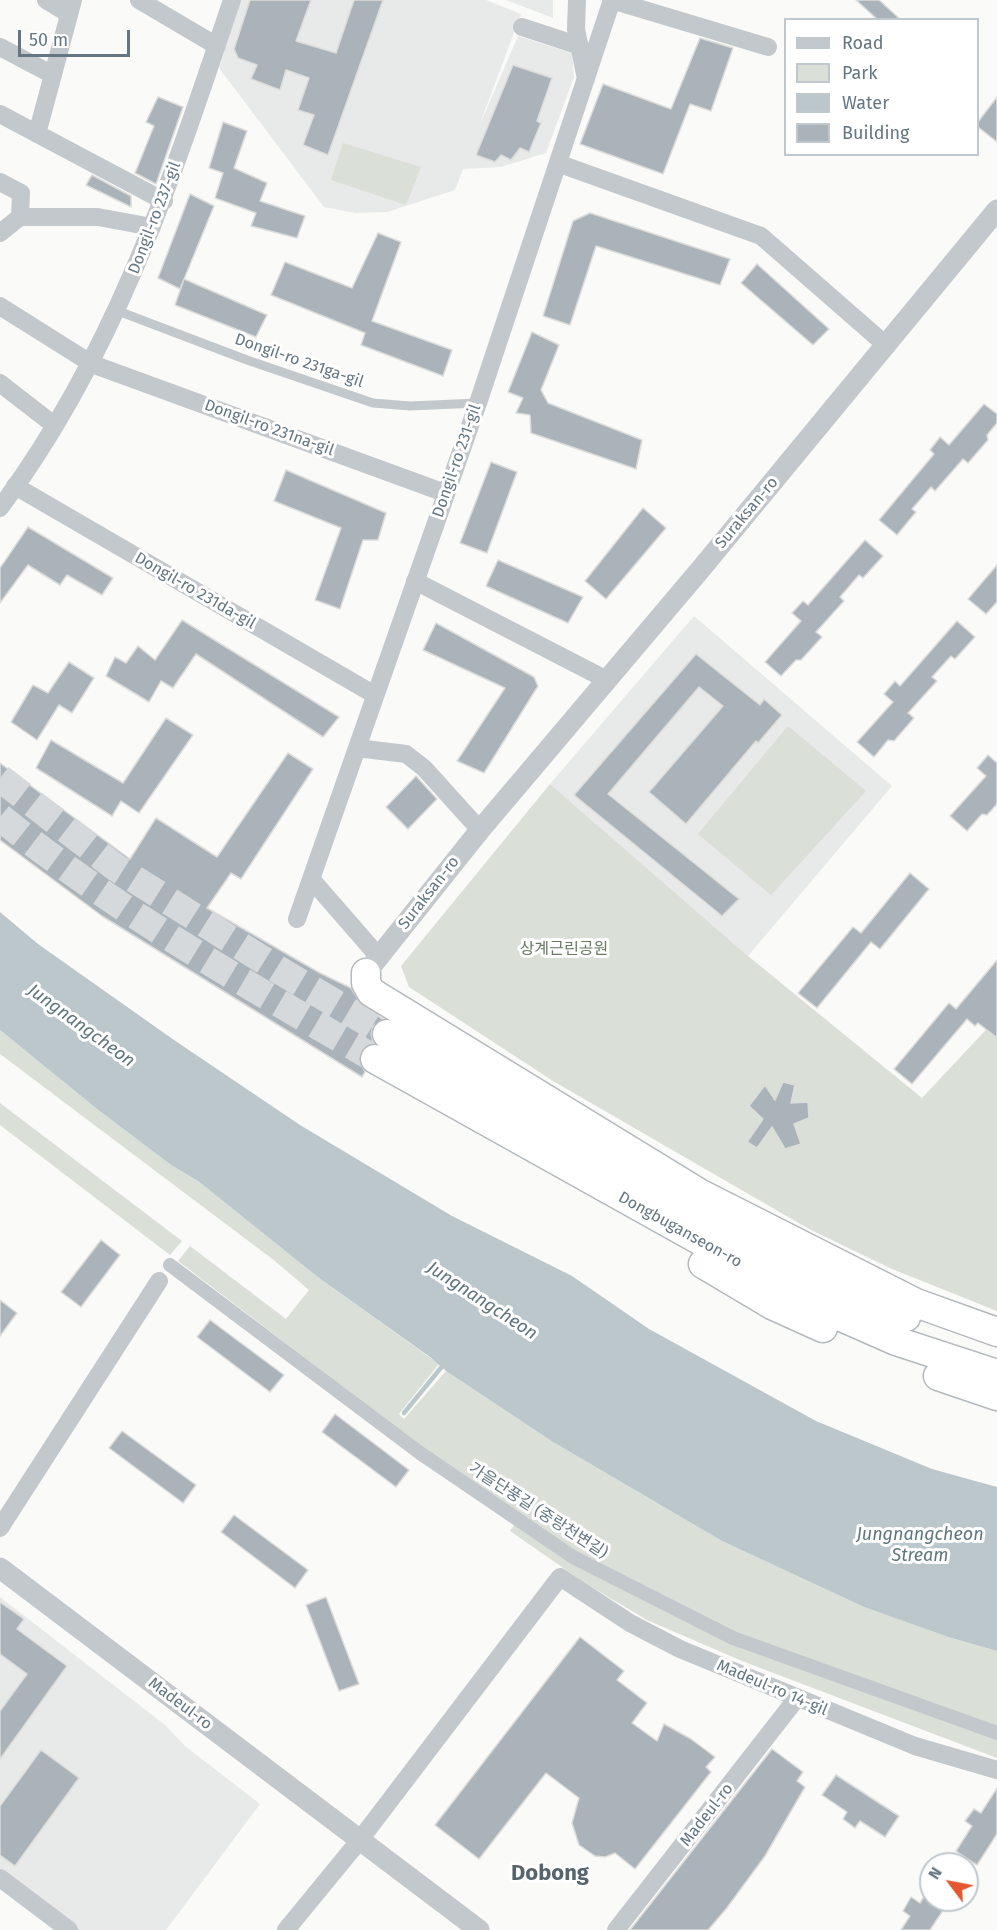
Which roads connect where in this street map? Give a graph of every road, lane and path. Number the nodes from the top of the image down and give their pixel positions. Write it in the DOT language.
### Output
graph roads {
  1 [pos="46,0"];
  2 [pos="140,0"];
  3 [pos="232,0"];
  4 [pos="577,0"];
  5 [pos="612,0"];
  6 [pos="71,7"];
  7 [pos="522,27"];
  8 [pos="217,46"];
  9 [pos="580,46"];
  10 [pos="0,47"];
  11 [pos="768,47"];
  12 [pos="53,75"];
  13 [pos="586,81"];
  14 [pos="0,114"];
  15 [pos="37,134"];
  16 [pos="560,164"];
  17 [pos="0,182"];
  18 [pos="164,201"];
  19 [pos="997,210"];
  20 [pos="20,216"];
  21 [pos="152,227"];
  22 [pos="0,232"];
  23 [pos="0,306"];
  24 [pos="118,311"];
  25 [pos="886,346"];
  26 [pos="92,364"];
  27 [pos="0,383"];
  28 [pos="478,403"];
  29 [pos="54,425"];
  30 [pos="445,494"];
  31 [pos="5,497"];
  32 [pos="415,581"];
  33 [pos="607,680"];
  34 [pos="375,695"];
  35 [pos="357,748"];
  36 [pos="480,830"];
  37 [pos="311,879"];
  38 [pos="297,919"];
  39 [pos="373,965"];
  40 [pos="387,1034"];
  41 [pos="375,1059"];
  42 [pos="448,1102"];
  43 [pos="170,1265"];
  44 [pos="159,1281"];
  45 [pos="997,1332"];
  46 [pos="997,1345"];
  47 [pos="997,1374"];
  48 [pos="997,1396"];
  49 [pos="0,1527"];
  50 [pos="0,1568"];
  51 [pos="796,1698"];
  52 [pos="997,1733"];
  53 [pos="997,1770"];
  54 [pos="359,1841"];
  55 [pos="0,1878"];
  56 [pos="69,1930"];
  57 [pos="286,1930"];
  58 [pos="479,1930"];
  59 [pos="616,1930"];
  1 -- 6 [label="street"];
  2 -- 8 [label="street"];
  3 -- 8 [label="street, Dongil-ro 237-gil"];
  4 -- 9 [label="street"];
  5 -- 11 [label="street, Dongil-ro 231-gil"];
  5 -- 13 [label="street, Dongil-ro 231-gil"];
  6 -- 12 [label="street"];
  7 -- 9 [label="street"];
  8 -- 18 [label="street, Dongil-ro 237-gil"];
  9 -- 13 [label="street"];
  10 -- 12 [label="street"];
  12 -- 15 [label="street"];
  13 -- 16 [label="street, Dongil-ro 231-gil"];
  14 -- 15 [label="street"];
  15 -- 18 [label="street"];
  16 -- 25 [label="street"];
  16 -- 28 [label="street, Dongil-ro 231-gil"];
  17 -- 20 [label="street"];
  18 -- 21 [label="street, Dongil-ro 237-gil"];
  19 -- 25 [label="street, Suraksan-ro"];
  20 -- 21 [label="street"];
  20 -- 22 [label="street"];
  21 -- 24 [label="street, Dongil-ro 237-gil"];
  23 -- 26 [label="street, Dongil-ro 231na-gil"];
  24 -- 26 [label="street, Dongil-ro 237-gil"];
  24 -- 28 [label="lane, Dongil-ro 231ga-gil"];
  25 -- 33 [label="street, Suraksan-ro"];
  26 -- 29 [label="street, Dongil-ro 237-gil"];
  26 -- 30 [label="street, Dongil-ro 231na-gil"];
  27 -- 29 [label="street"];
  28 -- 30 [label="street, Dongil-ro 231-gil"];
  29 -- 31 [label="street, Dongil-ro 237-gil"];
  30 -- 32 [label="street, Dongil-ro 231-gil"];
  31 -- 34 [label="street, Dongil-ro 231da-gil"];
  32 -- 33 [label="street"];
  32 -- 34 [label="street, Dongil-ro 231-gil"];
  33 -- 36 [label="street, Suraksan-ro"];
  34 -- 35 [label="street, Dongil-ro 231-gil"];
  35 -- 36 [label="street"];
  35 -- 37 [label="street, Dongil-ro 231-gil"];
  36 -- 39 [label="street, Suraksan-ro"];
  37 -- 38 [label="street, Dongil-ro 231-gil"];
  37 -- 39 [label="street"];
  39 -- 45 [label="highway"];
  40 -- 46 [label="highway, Dongbuganseon-ro"];
  41 -- 42 [label="highway, Dongbuganseon-ro"];
  42 -- 47 [label="highway, Dongbuganseon-ro"];
  42 -- 48 [label="highway"];
  43 -- 52 [label="street, 가을단풍길 (중랑천변길)"];
  44 -- 49 [label="street"];
  50 -- 54 [label="street, Madeul-ro"];
  51 -- 53 [label="street, Madeul-ro 14-gil"];
  51 -- 54 [label="street, Madeul-ro 14-gil"];
  51 -- 59 [label="street, Madeul-ro"];
  54 -- 57 [label="street"];
  54 -- 58 [label="street, Madeul-ro"];
  55 -- 56 [label="street"];
}
